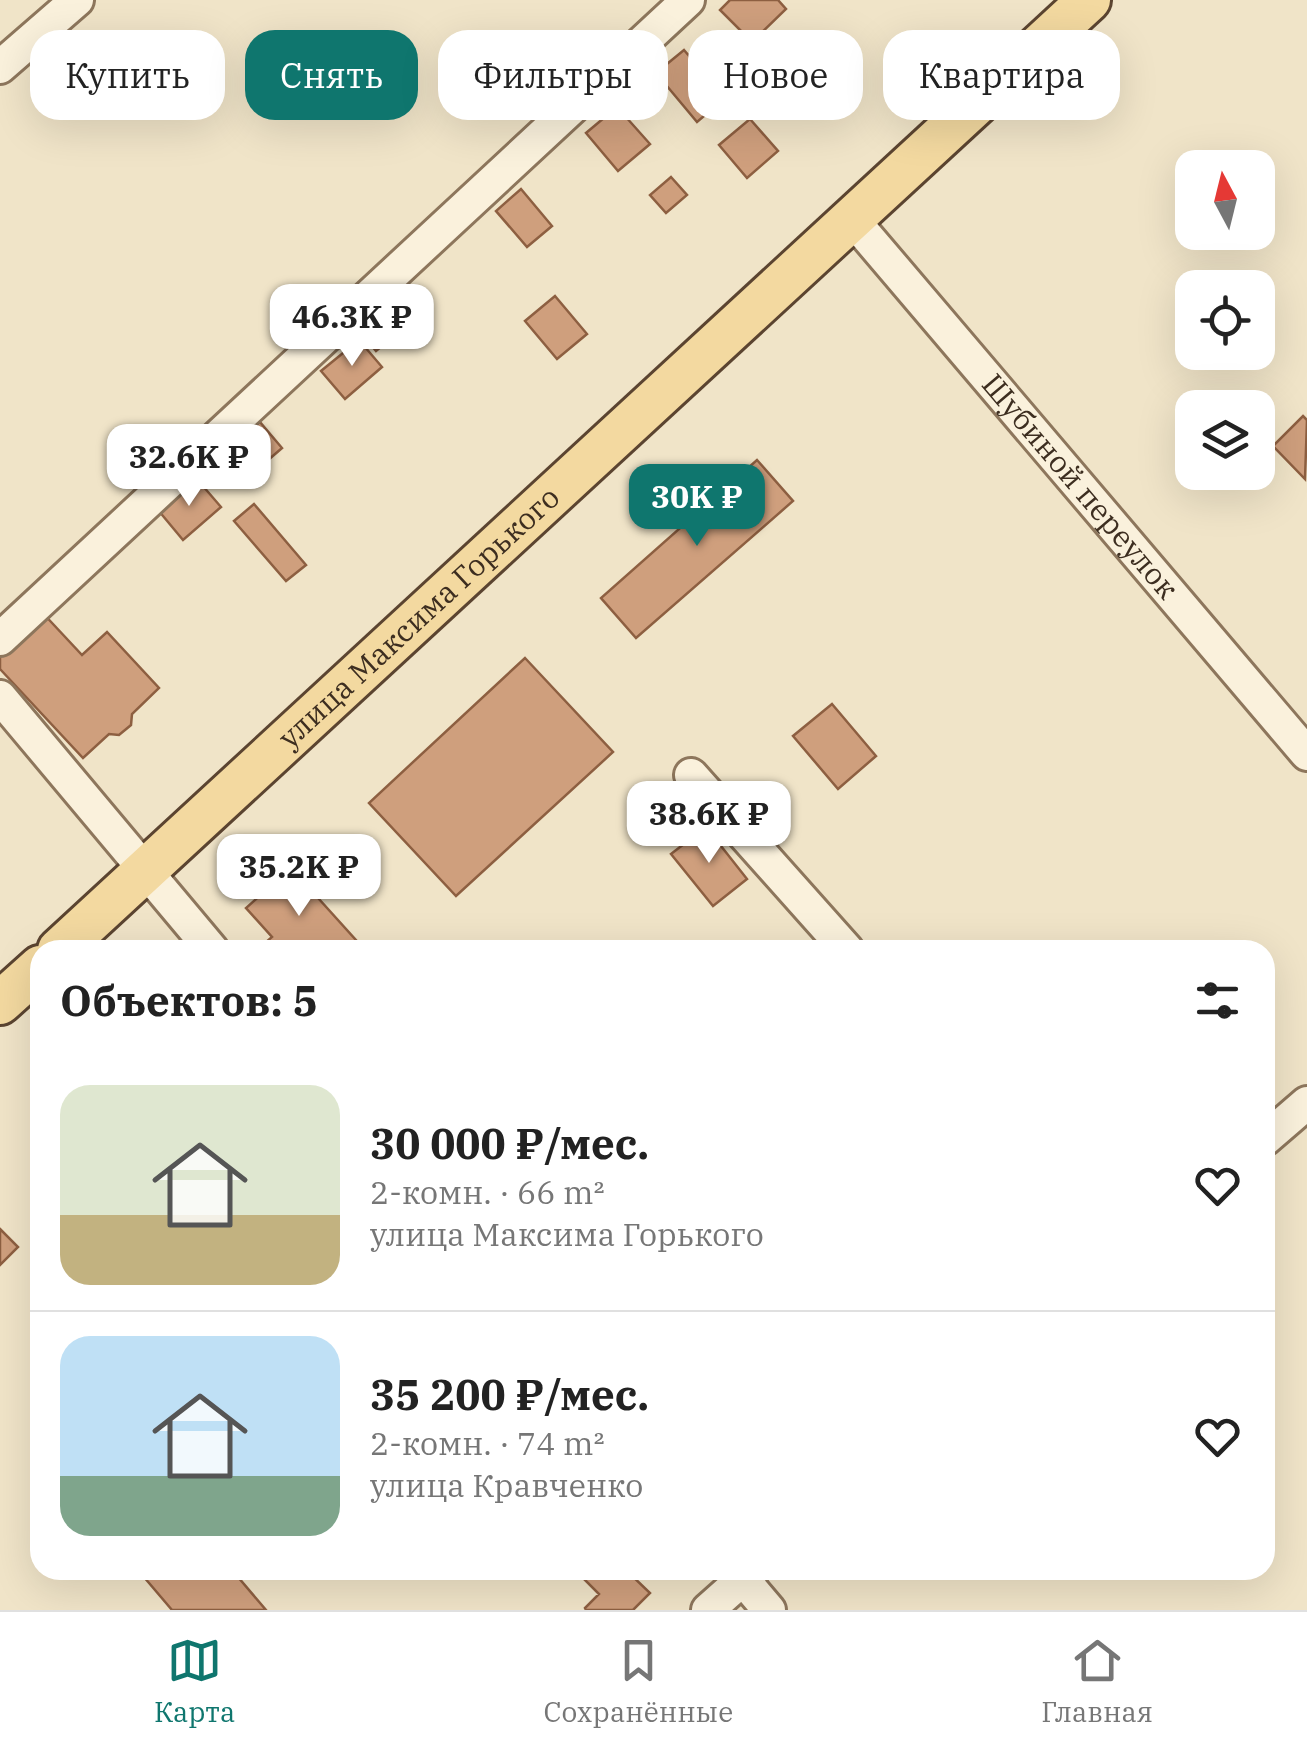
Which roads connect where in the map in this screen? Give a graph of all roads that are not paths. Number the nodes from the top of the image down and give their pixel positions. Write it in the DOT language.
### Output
graph roads {
  1 [pos="76,0"];
  2 [pos="688,0"];
  3 [pos="1089,0"];
  4 [pos="0,66"];
  5 [pos="853,220"];
  6 [pos="0,639"];
  7 [pos="0,698"];
  8 [pos="1307,754"];
  9 [pos="691,775"];
  10 [pos="146,873"];
  11 [pos="70,940"];
  12 [pos="203,940"];
  13 [pos="838,940"];
  14 [pos="30,976"];
  15 [pos="0,1003"];
  16 [pos="1307,1103"];
  17 [pos="1275,1130"];
  18 [pos="736,1580"];
  19 [pos="748,1580"];
  20 [pos="708,1610"];
  21 [pos="769,1610"];
  1 -- 4 [label="street"];
  2 -- 6 [label="street"];
  3 -- 5 [label="main road, улица Максима Горького"];
  5 -- 8 [label="street, Шубиной переулок"];
  5 -- 10 [label="main road, улица Максима Горького"];
  7 -- 10 [label="street"];
  9 -- 13 [label="street"];
  10 -- 11 [label="main road, улица Максима Горького"];
  10 -- 12 [label="street"];
  14 -- 15 [label="main road"];
  16 -- 17 [label="street"];
  18 -- 20 [label="street"];
  19 -- 21 [label="street"];
}
